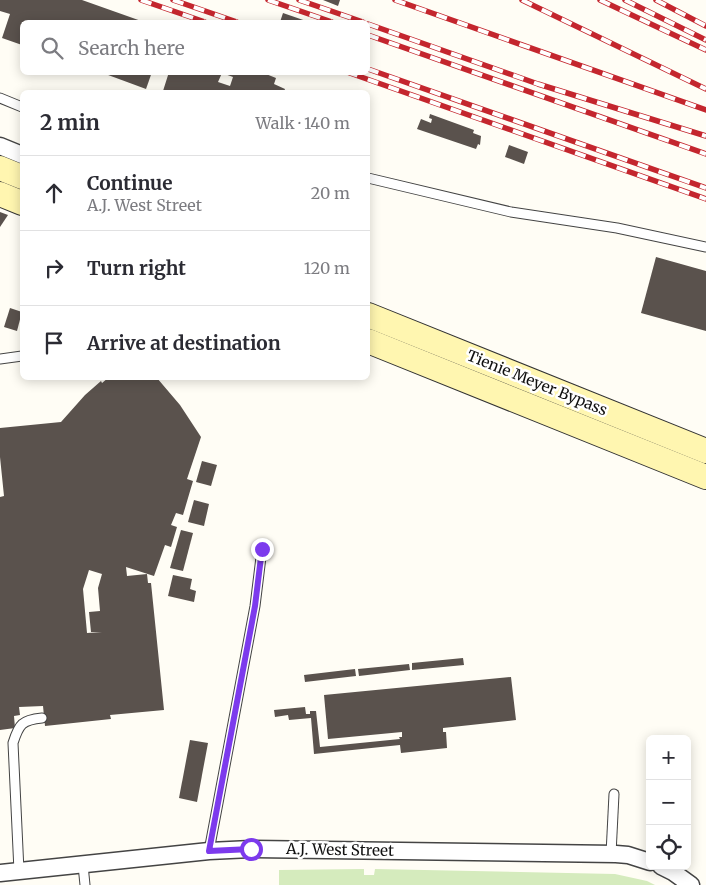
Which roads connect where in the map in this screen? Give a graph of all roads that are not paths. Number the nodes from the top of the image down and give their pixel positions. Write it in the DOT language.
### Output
graph roads {
  1 [pos="0,98"];
  2 [pos="20,106"];
  3 [pos="0,146"];
  4 [pos="20,154"];
  5 [pos="0,168"];
  6 [pos="20,175"];
  7 [pos="370,178"];
  8 [pos="0,192"];
  9 [pos="20,200"];
  10 [pos="706,247"];
  11 [pos="370,316"];
  12 [pos="370,343"];
  13 [pos="20,356"];
  14 [pos="0,359"];
  15 [pos="706,451"];
  16 [pos="706,477"];
  17 [pos="262,549"];
  18 [pos="42,718"];
  19 [pos="614,794"];
  20 [pos="209,851"];
  21 [pos="610,854"];
  22 [pos="646,861"];
  23 [pos="83,865"];
  24 [pos="669,870"];
  25 [pos="19,871"];
  26 [pos="0,873"];
  27 [pos="85,885"];
  28 [pos="691,885"];
  1 -- 2 [label="lane"];
  3 -- 4 [label="street"];
  5 -- 6 [label="main road"];
  7 -- 10 [label="lane"];
  8 -- 9 [label="main road"];
  11 -- 15 [label="main road, Tienie Meyer Bypass"];
  12 -- 16 [label="main road, Tienie Meyer Bypass"];
  13 -- 14 [label="lane"];
  17 -- 20 [label="lane"];
  18 -- 25 [label="lane"];
  19 -- 21 [label="lane"];
  20 -- 21 [label="street, A.J. West Street"];
  20 -- 23 [label="street, A.J. West Street"];
  21 -- 22 [label="street, A.J. West Street"];
  23 -- 25 [label="street, A.J. West Street"];
  23 -- 27 [label="lane"];
  24 -- 28 [label="street"];
  25 -- 26 [label="street, A.J. West Street"];
}
